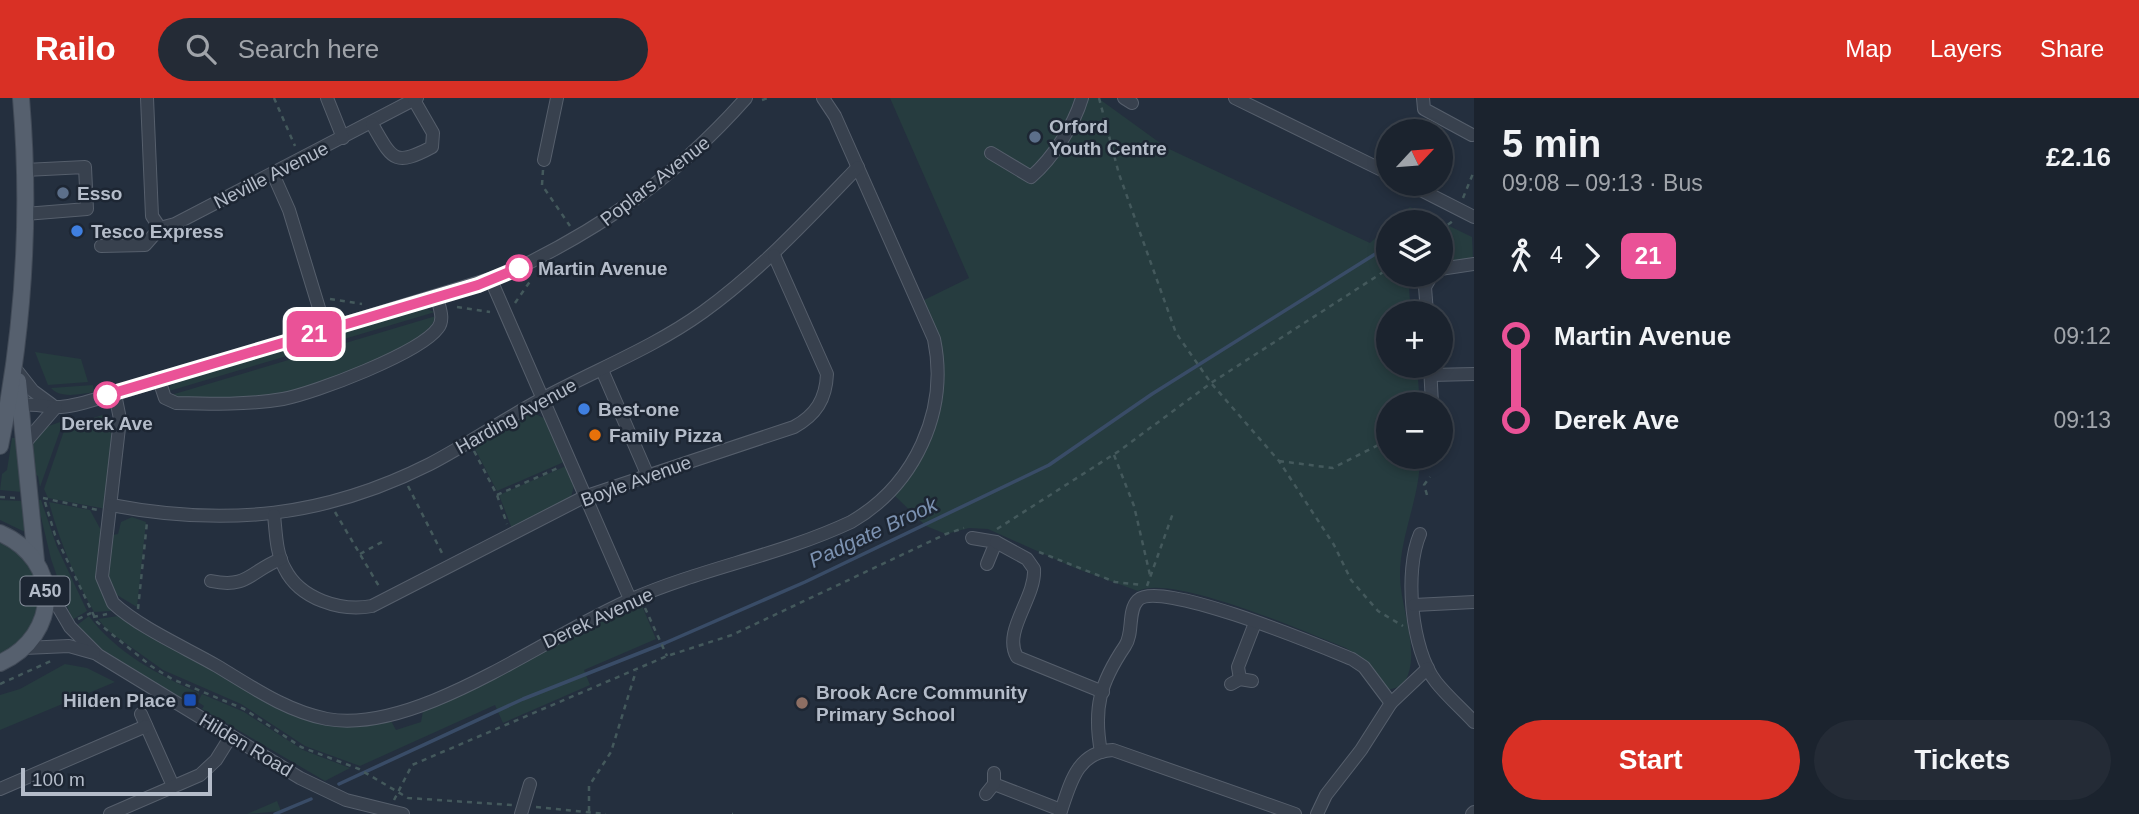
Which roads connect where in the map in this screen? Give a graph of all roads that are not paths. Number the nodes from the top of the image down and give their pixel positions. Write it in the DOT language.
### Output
graph roads {
  1 [pos="147,98"];
  2 [pos="327,98"];
  3 [pos="558,98"];
  4 [pos="746,98"];
  5 [pos="823,98"];
  6 [pos="1082,98"];
  7 [pos="1235,98"];
  8 [pos="1423,98"];
  9 [pos="22,99"];
  10 [pos="415,99"];
  11 [pos="372,124"];
  12 [pos="1472,135"];
  13 [pos="343,138"];
  14 [pos="992,153"];
  15 [pos="544,160"];
  16 [pos="858,167"];
  17 [pos="1376,167"];
  18 [pos="25,170"];
  19 [pos="273,174"];
  20 [pos="1433,196"];
  21 [pos="25,214"];
  22 [pos="1474,216"];
  23 [pos="160,228"];
  24 [pos="101,246"];
  25 [pos="774,254"];
  26 [pos="1474,264"];
  27 [pos="1453,267"];
  28 [pos="491,280"];
  29 [pos="437,298"];
  30 [pos="326,331"];
  31 [pos="16,369"];
  32 [pos="602,370"];
  33 [pos="1453,372"];
  34 [pos="1474,374"];
  35 [pos="159,380"];
  36 [pos="115,394"];
  37 [pos="542,399"];
  38 [pos="20,405"];
  39 [pos="54,406"];
  40 [pos="6,419"];
  41 [pos="24,444"];
  42 [pos="0,446"];
  43 [pos="648,475"];
  44 [pos="584,497"];
  45 [pos="111,505"];
  46 [pos="274,515"];
  47 [pos="0,533"];
  48 [pos="971,533"];
  49 [pos="1420,534"];
  50 [pos="998,536"];
  51 [pos="281,559"];
  52 [pos="36,561"];
  53 [pos="987,564"];
  54 [pos="211,581"];
  55 [pos="45,583"];
  56 [pos="635,597"];
  57 [pos="1474,602"];
  58 [pos="1414,605"];
  59 [pos="1255,623"];
  60 [pos="24,648"];
  61 [pos="97,654"];
  62 [pos="0,663"];
  63 [pos="1427,668"];
  64 [pos="1241,681"];
  65 [pos="1103,692"];
  66 [pos="1391,703"];
  67 [pos="1474,722"];
  68 [pos="231,736"];
  69 [pos="1101,752"];
  70 [pos="530,784"];
  71 [pos="991,784"];
  72 [pos="173,786"];
  73 [pos="0,789"];
  74 [pos="520,809"];
  75 [pos="1060,812"];
  76 [pos="110,814"];
  77 [pos="403,814"];
  78 [pos="1295,814"];
  79 [pos="1317,814"];
  1 -- 23 [label="street"];
  2 -- 13 [label="street, Neville Avenue"];
  3 -- 15 [label="street"];
  4 -- 28 [label="street, Poplars Avenue"];
  5 -- 16 [label="street, Derek Avenue"];
  6 -- 14 [label="street"];
  7 -- 17 [label="street"];
  8 -- 12 [label="street"];
  9 -- 18 [label="main road, A50"];
  10 -- 11 [label="street, Neville Avenue"];
  10 -- 11 [label="street, Neville Avenue"];
  11 -- 13 [label="street, Neville Avenue"];
  13 -- 19 [label="street, Neville Avenue"];
  16 -- 25 [label="street, Harding Avenue"];
  16 -- 56 [label="street, Derek Avenue"];
  18 -- 21 [label="main road, A50"];
  18 -- 21 [label="street"];
  19 -- 23 [label="street, Neville Avenue"];
  19 -- 30 [label="street"];
  20 -- 22 [label="street"];
  21 -- 31 [label="main road, A50"];
  23 -- 24 [label="street, Neville Avenue"];
  25 -- 32 [label="street, Harding Avenue"];
  25 -- 43 [label="street, Boyle Avenue"];
  26 -- 27 [label="street"];
  28 -- 29 [label="street, Poplars Avenue"];
  28 -- 37 [label="street"];
  29 -- 30 [label="street, Poplars Avenue"];
  29 -- 35 [label="street"];
  30 -- 35 [label="street, Poplars Avenue"];
  31 -- 38 [label="main road, A50"];
  31 -- 39 [label="street"];
  31 -- 40 [label="main road, A50"];
  32 -- 37 [label="street, Harding Avenue"];
  32 -- 43 [label="street"];
  33 -- 34 [label="street"];
  35 -- 36 [label="street, Poplars Avenue"];
  36 -- 39 [label="street, Poplars Avenue"];
  36 -- 45 [label="street, Derek Avenue"];
  37 -- 44 [label="street"];
  37 -- 46 [label="street, Harding Avenue"];
  38 -- 39 [label="street, Poplars Avenue"];
  38 -- 40 [label="street"];
  38 -- 41 [label="main road, A50"];
  39 -- 41 [label="street"];
  40 -- 42 [label="main road, A50"];
  41 -- 52 [label="main road, A50"];
  43 -- 44 [label="street, Boyle Avenue"];
  44 -- 51 [label="street, Boyle Avenue"];
  44 -- 56 [label="street"];
  45 -- 46 [label="street, Harding Avenue"];
  45 -- 56 [label="street, Derek Avenue"];
  46 -- 51 [label="street, Boyle Avenue"];
  47 -- 52 [label="main road, A50"];
  48 -- 50 [label="street"];
  49 -- 58 [label="street"];
  50 -- 53 [label="street"];
  50 -- 65 [label="street"];
  51 -- 54 [label="street"];
  52 -- 55 [label="main road, A50"];
  55 -- 60 [label="main road, A50"];
  55 -- 61 [label="street, Hilden Road"];
  57 -- 58 [label="street"];
  58 -- 63 [label="street"];
  59 -- 64 [label="street"];
  59 -- 65 [label="street"];
  59 -- 66 [label="street"];
  60 -- 61 [label="street, Hilden Road"];
  60 -- 62 [label="main road, A50"];
  61 -- 68 [label="street, Hilden Road"];
  63 -- 66 [label="street"];
  63 -- 67 [label="street"];
  65 -- 69 [label="street"];
  66 -- 79 [label="street"];
  68 -- 72 [label="street"];
  68 -- 77 [label="street, Hilden Road"];
  69 -- 75 [label="street"];
  69 -- 78 [label="street"];
  70 -- 74 [label="street"];
  71 -- 75 [label="street"];
  72 -- 73 [label="street"];
  72 -- 76 [label="street"];
}
